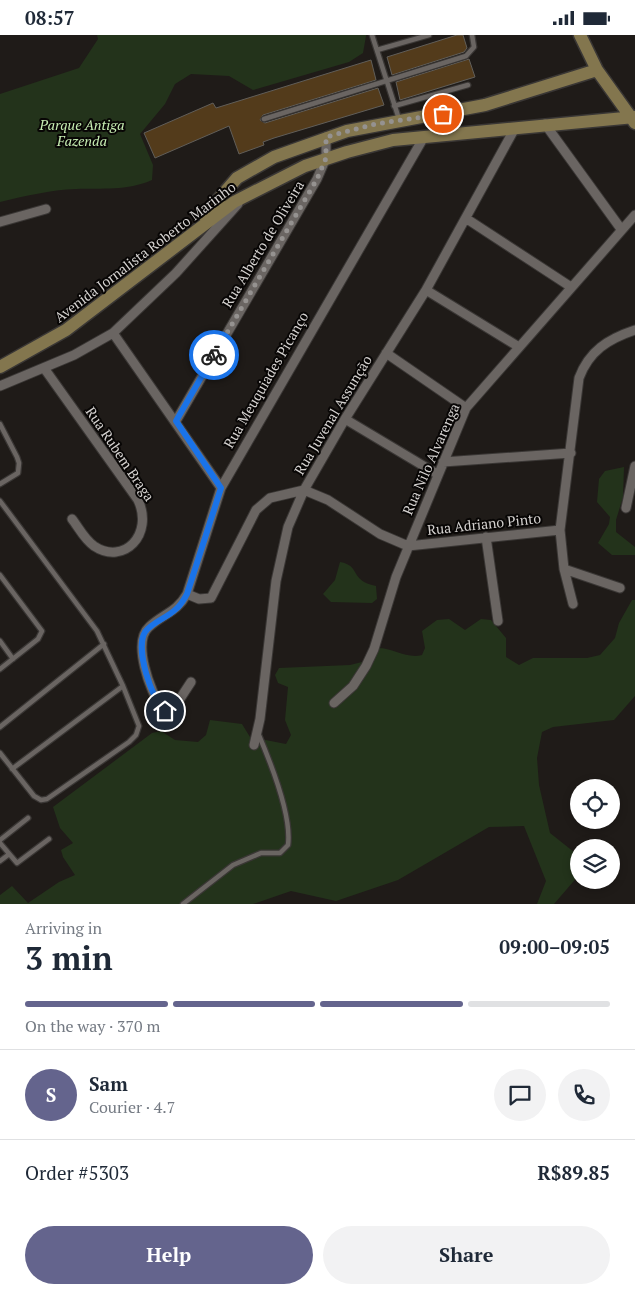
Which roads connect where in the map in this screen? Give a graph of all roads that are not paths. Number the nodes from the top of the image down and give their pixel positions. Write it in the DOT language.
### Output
graph roads {
  1 [pos="372,35"];
  2 [pos="429,35"];
  3 [pos="472,35"];
  4 [pos="580,35"];
  5 [pos="377,50"];
  6 [pos="597,70"];
  7 [pos="386,81"];
  8 [pos="468,85"];
  9 [pos="394,106"];
  10 [pos="264,119"];
  11 [pos="634,119"];
  12 [pos="400,121"];
  13 [pos="545,124"];
  14 [pos="515,128"];
  15 [pos="326,137"];
  16 [pos="424,137"];
  17 [pos="326,158"];
  18 [pos="246,195"];
  19 [pos="46,209"];
  20 [pos="635,215"];
  21 [pos="467,219"];
  22 [pos="0,222"];
  23 [pos="202,225"];
  24 [pos="621,229"];
  25 [pos="571,287"];
  26 [pos="426,290"];
  27 [pos="635,330"];
  28 [pos="113,333"];
  29 [pos="519,347"];
  30 [pos="386,353"];
  31 [pos="0,367"];
  32 [pos="44,368"];
  33 [pos="0,386"];
  34 [pos="466,408"];
  35 [pos="345,419"];
  36 [pos="176,421"];
  37 [pos="0,424"];
  38 [pos="571,453"];
  39 [pos="443,462"];
  40 [pos="635,466"];
  41 [pos="437,474"];
  42 [pos="0,485"];
  43 [pos="221,488"];
  44 [pos="304,490"];
  45 [pos="0,501"];
  46 [pos="626,508"];
  47 [pos="72,519"];
  48 [pos="560,530"];
  49 [pos="486,537"];
  50 [pos="408,546"];
  51 [pos="564,569"];
  52 [pos="0,575"];
  53 [pos="620,588"];
  54 [pos="187,594"];
  55 [pos="573,604"];
  56 [pos="498,621"];
  57 [pos="0,641"];
  58 [pos="104,644"];
  59 [pos="13,659"];
  60 [pos="0,669"];
  61 [pos="191,683"];
  62 [pos="124,686"];
  63 [pos="334,703"];
  64 [pos="0,727"];
  65 [pos="258,732"];
  66 [pos="254,745"];
  67 [pos="0,753"];
  68 [pos="12,769"];
  69 [pos="28,818"];
  70 [pos="49,839"];
  71 [pos="0,842"];
  72 [pos="8,855"];
  73 [pos="0,861"];
  74 [pos="183,904"];
  1 -- 5 [label="lane"];
  2 -- 5 [label="lane"];
  3 -- 7 [label="lane"];
  4 -- 6 [label="main road"];
  5 -- 7 [label="lane"];
  6 -- 11 [label="main road"];
  6 -- 12 [label="main road"];
  7 -- 9 [label="lane"];
  7 -- 10 [label="lane"];
  8 -- 9 [label="lane"];
  9 -- 12 [label="lane"];
  11 -- 13 [label="main road, Avenida Jornalista Roberto Marinho"];
  12 -- 15 [label="main road"];
  13 -- 14 [label="main road, Avenida Jornalista Roberto Marinho"];
  13 -- 24 [label="street"];
  14 -- 16 [label="main road, Avenida Jornalista Roberto Marinho"];
  14 -- 21 [label="street, Rua Juvenal Assunção"];
  15 -- 17 [label="street"];
  15 -- 23 [label="main road"];
  16 -- 17 [label="main road, Avenida Jornalista Roberto Marinho"];
  16 -- 43 [label="street, Rua Meuquiades Picanço"];
  17 -- 18 [label="main road, Avenida Jornalista Roberto Marinho"];
  17 -- 36 [label="street, Rua Alberto de Oliveira"];
  18 -- 23 [label="main road, Avenida Jornalista Roberto Marinho"];
  18 -- 28 [label="street"];
  19 -- 22 [label="street"];
  20 -- 24 [label="street, Rua Nilo Alvarenga"];
  21 -- 25 [label="street"];
  21 -- 26 [label="street, Rua Juvenal Assunção"];
  23 -- 31 [label="main road, Avenida Jornalista Roberto Marinho"];
  24 -- 25 [label="street, Rua Nilo Alvarenga"];
  25 -- 29 [label="street, Rua Nilo Alvarenga"];
  26 -- 29 [label="street"];
  26 -- 30 [label="street, Rua Juvenal Assunção"];
  27 -- 38 [label="street"];
  28 -- 32 [label="street"];
  28 -- 36 [label="street"];
  29 -- 34 [label="street, Rua Nilo Alvarenga"];
  30 -- 34 [label="street"];
  30 -- 35 [label="street, Rua Juvenal Assunção"];
  32 -- 33 [label="street"];
  32 -- 47 [label="street, Rua Rubem Braga"];
  34 -- 39 [label="street, Rua Nilo Alvarenga"];
  35 -- 41 [label="street"];
  35 -- 44 [label="street, Rua Juvenal Assunção"];
  36 -- 43 [label="street"];
  37 -- 42 [label="lane"];
  38 -- 39 [label="street"];
  38 -- 48 [label="street"];
  39 -- 41 [label="street, Rua Nilo Alvarenga"];
  40 -- 46 [label="street"];
  41 -- 50 [label="street, Rua Nilo Alvarenga"];
  43 -- 54 [label="street, Rua Meuquiades Picanço"];
  44 -- 50 [label="street, Rua Adriano Pinto"];
  44 -- 54 [label="street"];
  44 -- 65 [label="street, Rua Juvenal Assunção"];
  45 -- 58 [label="lane"];
  48 -- 49 [label="street, Rua Adriano Pinto"];
  48 -- 51 [label="street"];
  49 -- 50 [label="street, Rua Adriano Pinto"];
  49 -- 56 [label="street"];
  50 -- 63 [label="street, Rua Nilo Alvarenga"];
  51 -- 53 [label="street"];
  51 -- 55 [label="street"];
  52 -- 59 [label="lane"];
  54 -- 61 [label="street, Rua Meuquiades Picanço"];
  57 -- 59 [label="lane"];
  58 -- 62 [label="lane"];
  58 -- 64 [label="lane"];
  59 -- 60 [label="lane"];
  62 -- 68 [label="lane"];
  62 -- 68 [label="lane"];
  65 -- 66 [label="street, Rua Juvenal Assunção"];
  65 -- 74 [label="lane"];
  67 -- 68 [label="lane"];
  69 -- 71 [label="lane"];
  70 -- 72 [label="lane"];
  71 -- 72 [label="lane"];
  72 -- 73 [label="lane"];
}
